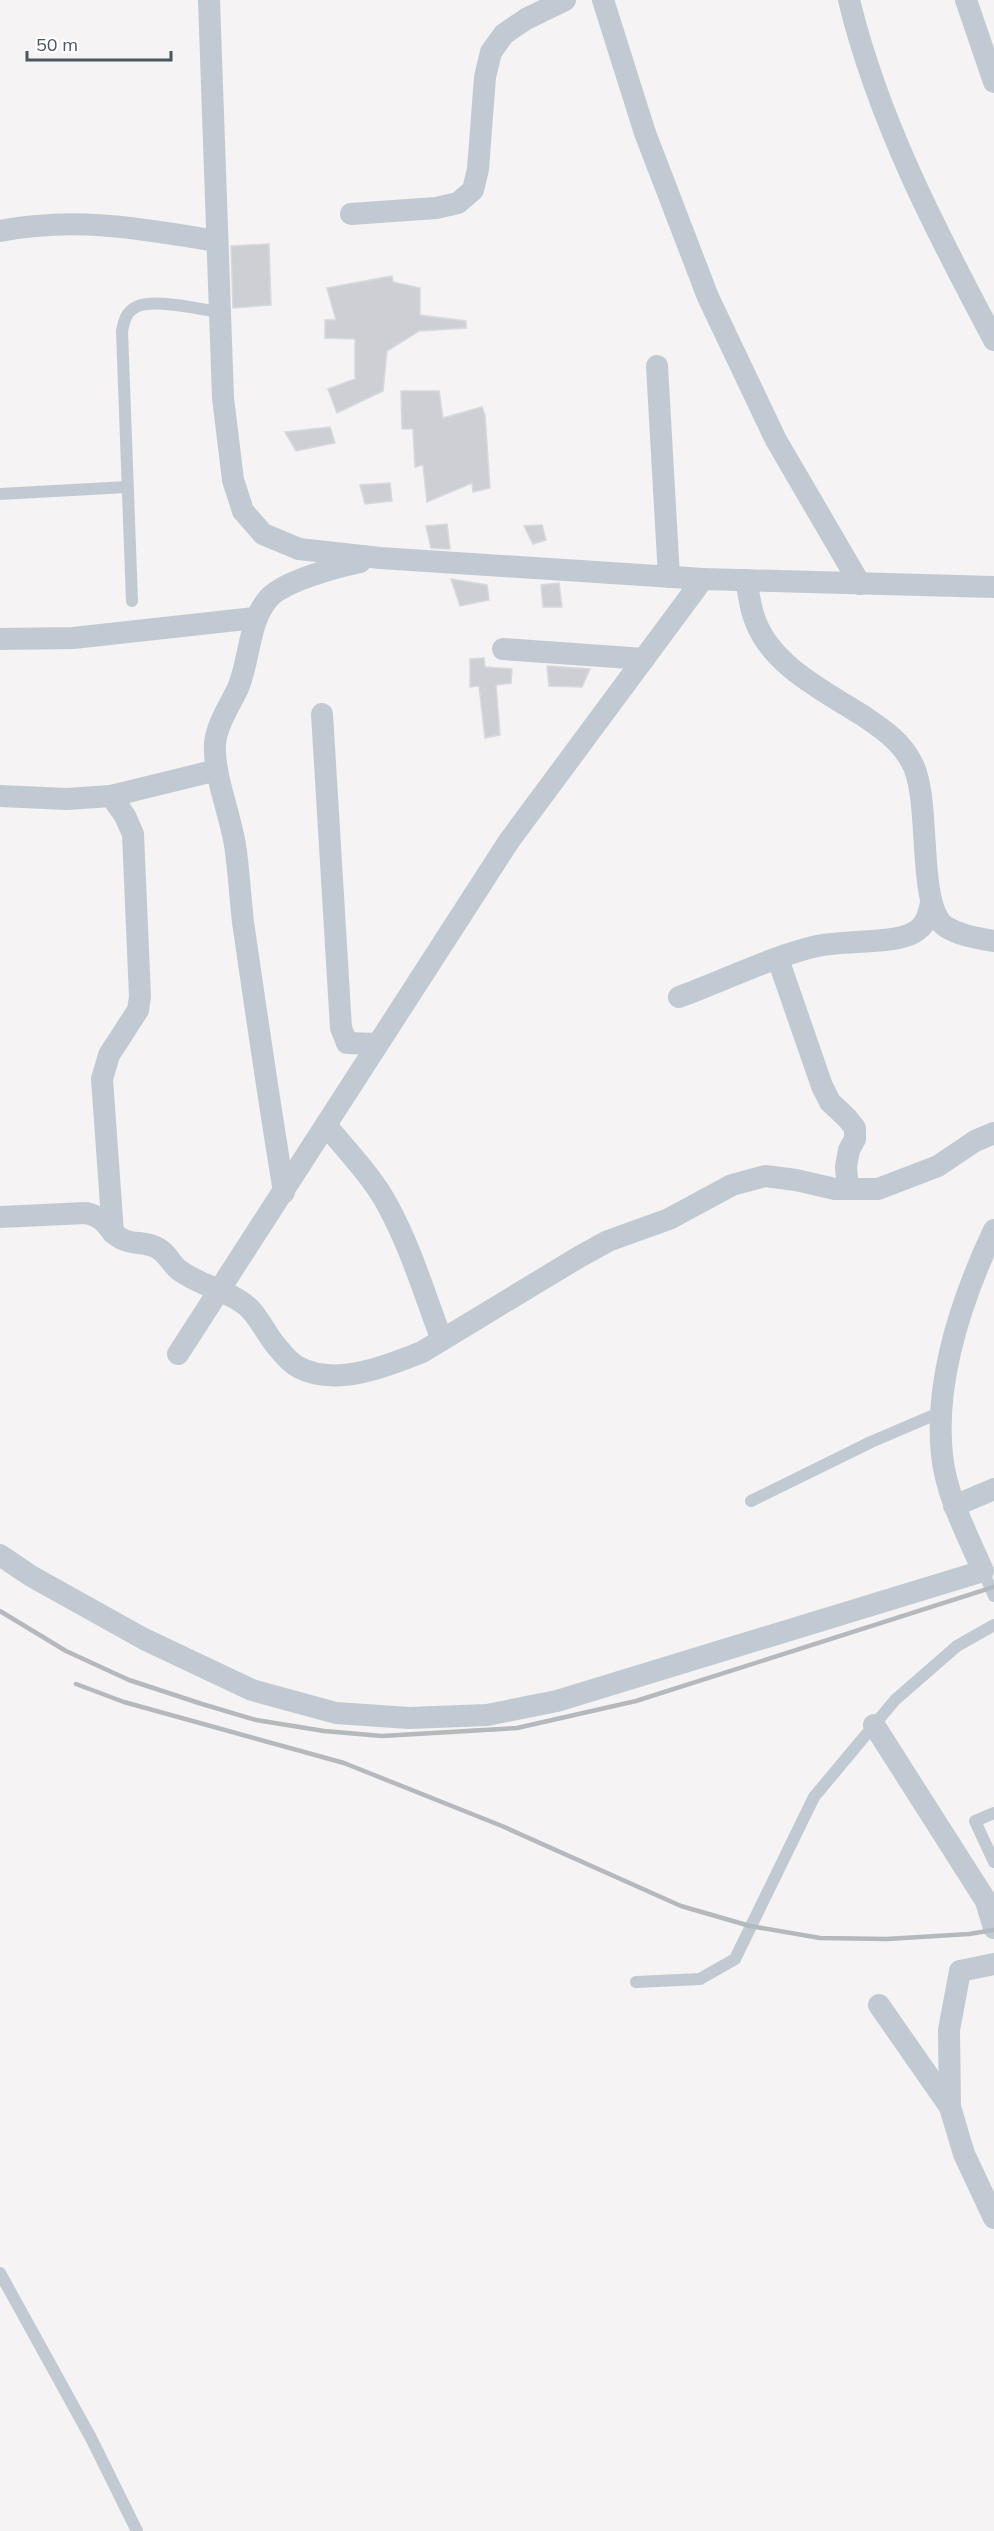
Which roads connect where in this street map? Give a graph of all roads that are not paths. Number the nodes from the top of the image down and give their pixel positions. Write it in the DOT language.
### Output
graph roads {
  1 [pos="209,0"];
  2 [pos="565,0"];
  3 [pos="603,0"];
  4 [pos="849,0"];
  5 [pos="966,0"];
  6 [pos="994,82"];
  7 [pos="351,214"];
  8 [pos="0,231"];
  9 [pos="218,242"];
  10 [pos="220,312"];
  11 [pos="994,340"];
  12 [pos="657,366"];
  13 [pos="128,487"];
  14 [pos="0,494"];
  15 [pos="380,558"];
  16 [pos="669,577"];
  17 [pos="703,579"];
  18 [pos="746,580"];
  19 [pos="860,584"];
  20 [pos="994,587"];
  21 [pos="132,601"];
  22 [pos="255,618"];
  23 [pos="0,639"];
  24 [pos="503,649"];
  25 [pos="644,658"];
  26 [pos="322,714"];
  27 [pos="217,770"];
  28 [pos="0,796"];
  29 [pos="111,796"];
  30 [pos="931,903"];
  31 [pos="994,941"];
  32 [pos="778,959"];
  33 [pos="679,997"];
  34 [pos="377,1044"];
  35 [pos="326,1125"];
  36 [pos="994,1133"];
  37 [pos="848,1189"];
  38 [pos="284,1192"];
  39 [pos="0,1217"];
  40 [pos="994,1230"];
  41 [pos="113,1233"];
  42 [pos="218,1291"];
  43 [pos="442,1340"];
  44 [pos="178,1354"];
  45 [pos="941,1412"];
  46 [pos="994,1489"];
  47 [pos="751,1501"];
  48 [pos="954,1506"];
  49 [pos="0,1555"];
  50 [pos="982,1571"];
  51 [pos="994,1596"];
  52 [pos="994,1625"];
  53 [pos="874,1725"];
  54 [pos="994,1813"];
  55 [pos="994,1862"];
  56 [pos="994,1928"];
  57 [pos="994,1964"];
  58 [pos="636,1982"];
  59 [pos="879,2005"];
  60 [pos="950,2107"];
  61 [pos="991,2205"];
  62 [pos="0,2273"];
  63 [pos="137,2531"];
  1 -- 9 [label="street"];
  2 -- 7 [label="street"];
  3 -- 19 [label="street"];
  4 -- 11 [label="street"];
  5 -- 6 [label="street"];
  8 -- 9 [label="street"];
  9 -- 10 [label="street"];
  10 -- 13 [label="lane"];
  10 -- 15 [label="street"];
  12 -- 16 [label="street"];
  13 -- 14 [label="lane"];
  13 -- 21 [label="lane"];
  15 -- 16 [label="street"];
  15 -- 22 [label="street"];
  16 -- 17 [label="street"];
  17 -- 18 [label="street"];
  17 -- 25 [label="street"];
  18 -- 19 [label="street"];
  18 -- 30 [label="street"];
  19 -- 20 [label="street"];
  22 -- 23 [label="street"];
  22 -- 27 [label="street"];
  24 -- 25 [label="street"];
  25 -- 34 [label="street"];
  26 -- 34 [label="street"];
  27 -- 29 [label="street"];
  27 -- 38 [label="street"];
  28 -- 29 [label="street"];
  29 -- 41 [label="street"];
  30 -- 31 [label="street"];
  30 -- 32 [label="street"];
  32 -- 33 [label="street"];
  32 -- 37 [label="street"];
  34 -- 35 [label="street"];
  35 -- 38 [label="street"];
  35 -- 43 [label="street"];
  36 -- 37 [label="street"];
  37 -- 43 [label="street"];
  38 -- 42 [label="street"];
  39 -- 41 [label="street"];
  40 -- 45 [label="street"];
  41 -- 42 [label="street"];
  42 -- 43 [label="street"];
  42 -- 44 [label="street"];
  45 -- 47 [label="lane"];
  45 -- 48 [label="street"];
  46 -- 48 [label="street"];
  48 -- 50 [label="street"];
  49 -- 50 [label="street"];
  50 -- 51 [label="lane"];
  52 -- 53 [label="lane"];
  53 -- 56 [label="street"];
  53 -- 58 [label="lane"];
  54 -- 55 [label="lane"];
  57 -- 60 [label="street"];
  59 -- 60 [label="street"];
  60 -- 61 [label="street"];
  62 -- 63 [label="lane"];
}
